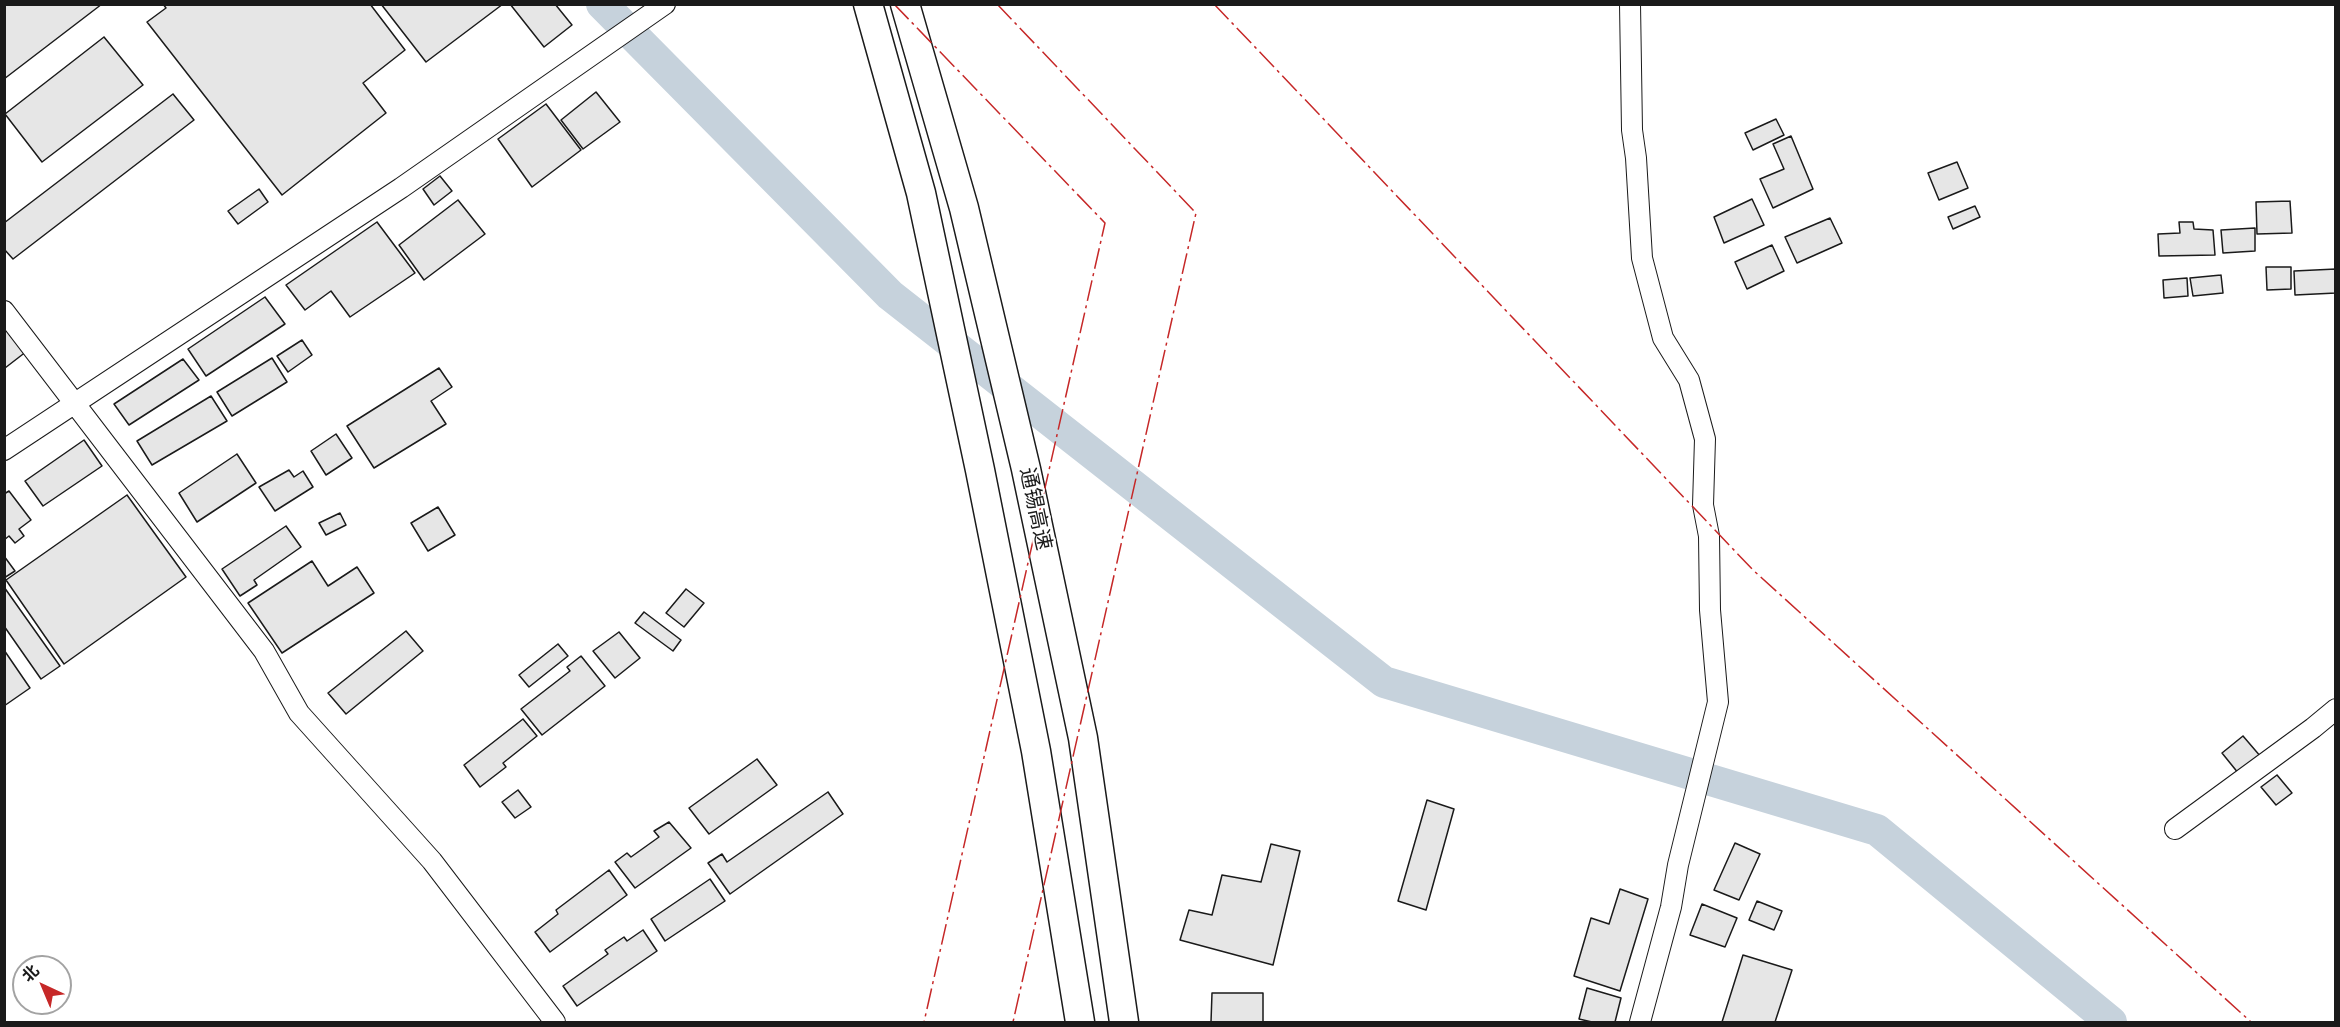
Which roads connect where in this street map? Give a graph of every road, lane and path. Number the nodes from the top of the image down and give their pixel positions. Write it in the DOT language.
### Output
graph roads {
  1 [pos="665,4"];
  2 [pos="868,4"];
  3 [pos="905,4"];
  4 [pos="1630,4"];
  5 [pos="4,311"];
  6 [pos="74,404"];
  7 [pos="4,450"];
  8 [pos="2336,709"];
  9 [pos="2175,829"];
  10 [pos="555,1023"];
  11 [pos="1080,1023"];
  12 [pos="1124,1023"];
  13 [pos="1640,1023"];
  1 -- 6 [label="street"];
  2 -- 11 [label="highway"];
  3 -- 12 [label="highway, 通锡高速"];
  4 -- 13 [label="street"];
  5 -- 6 [label="street"];
  6 -- 7 [label="street"];
  6 -- 10 [label="street"];
  8 -- 9 [label="street"];
}
